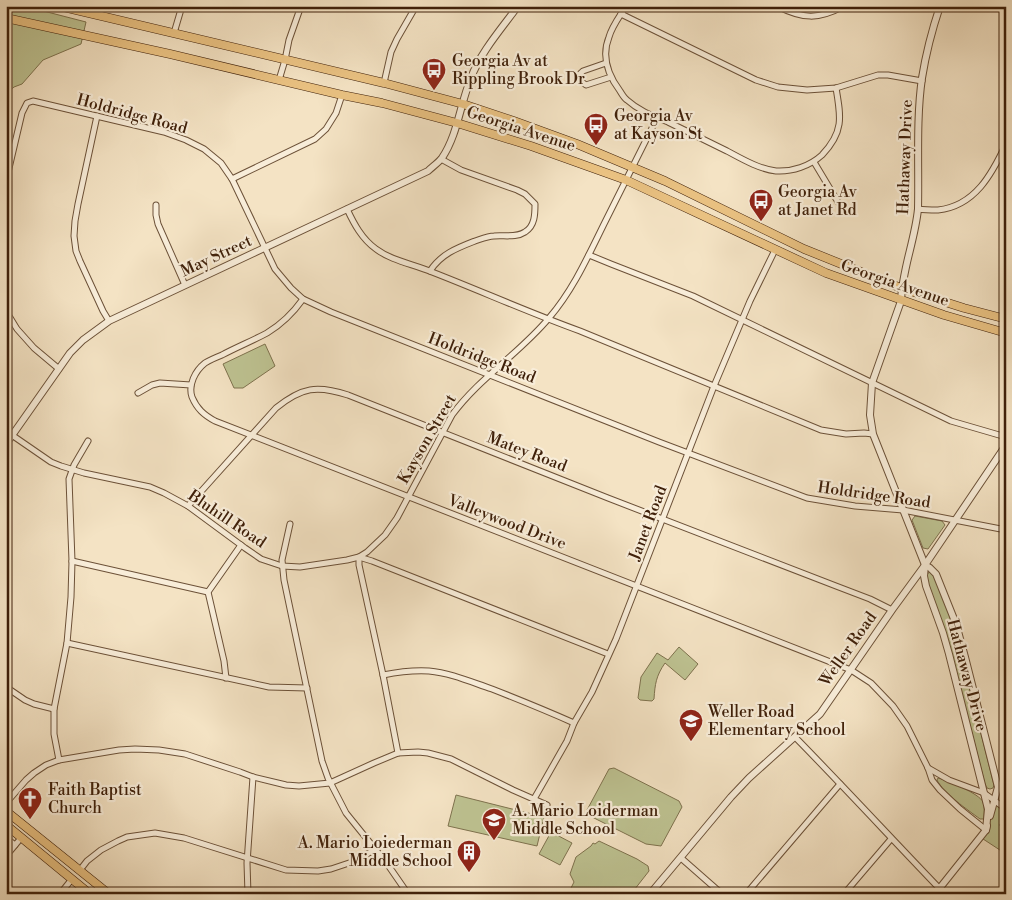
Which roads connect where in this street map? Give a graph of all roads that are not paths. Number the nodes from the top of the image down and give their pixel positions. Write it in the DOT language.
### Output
graph roads {
  1 [pos="59,6"];
  2 [pos="182,6"];
  3 [pos="301,6"];
  4 [pos="416,6"];
  5 [pos="518,6"];
  6 [pos="626,6"];
  7 [pos="777,6"];
  8 [pos="844,6"];
  9 [pos="940,6"];
  10 [pos="621,14"];
  11 [pos="6,18"];
  12 [pos="174,33"];
  13 [pos="285,60"];
  14 [pos="606,63"];
  15 [pos="611,78"];
  16 [pos="279,80"];
  17 [pos="922,81"];
  18 [pos="384,83"];
  19 [pos="836,88"];
  20 [pos="342,95"];
  21 [pos="463,104"];
  22 [pos="97,116"];
  23 [pos="657,118"];
  24 [pos="457,123"];
  25 [pos="1006,144"];
  26 [pos="441,160"];
  27 [pos="814,162"];
  28 [pos="632,167"];
  29 [pos="232,179"];
  30 [pos="626,180"];
  31 [pos="6,181"];
  32 [pos="838,202"];
  33 [pos="156,205"];
  34 [pos="347,209"];
  35 [pos="918,209"];
  36 [pos="265,248"];
  37 [pos="775,250"];
  38 [pos="589,255"];
  39 [pos="430,271"];
  40 [pos="185,285"];
  41 [pos="902,288"];
  42 [pos="302,299"];
  43 [pos="901,301"];
  44 [pos="6,310"];
  45 [pos="1006,319"];
  46 [pos="548,320"];
  47 [pos="742,320"];
  48 [pos="109,321"];
  49 [pos="1006,333"];
  50 [pos="58,369"];
  51 [pos="490,375"];
  52 [pos="872,383"];
  53 [pos="191,385"];
  54 [pos="714,386"];
  55 [pos="138,393"];
  56 [pos="6,431"];
  57 [pos="442,433"];
  58 [pos="873,434"];
  59 [pos="252,435"];
  60 [pos="12,436"];
  61 [pos="1006,437"];
  62 [pos="88,441"];
  63 [pos="6,444"];
  64 [pos="1006,445"];
  65 [pos="688,453"];
  66 [pos="72,469"];
  67 [pos="408,497"];
  68 [pos="188,506"];
  69 [pos="902,510"];
  70 [pos="663,518"];
  71 [pos="955,520"];
  72 [pos="290,524"];
  73 [pos="1006,530"];
  74 [pos="241,545"];
  75 [pos="359,557"];
  76 [pos="72,561"];
  77 [pos="925,565"];
  78 [pos="282,566"];
  79 [pos="636,586"];
  80 [pos="208,592"];
  81 [pos="892,610"];
  82 [pos="67,643"];
  83 [pos="608,654"];
  84 [pos="851,670"];
  85 [pos="383,675"];
  86 [pos="226,678"];
  87 [pos="6,687"];
  88 [pos="306,688"];
  89 [pos="54,709"];
  90 [pos="574,723"];
  91 [pos="795,737"];
  92 [pos="398,753"];
  93 [pos="59,760"];
  94 [pos="928,768"];
  95 [pos="253,777"];
  96 [pos="330,783"];
  97 [pos="840,784"];
  98 [pos="984,793"];
  99 [pos="534,799"];
  100 [pos="995,801"];
  101 [pos="6,804"];
  102 [pos="547,805"];
  103 [pos="1006,809"];
  104 [pos="6,811"];
  105 [pos="6,825"];
  106 [pos="986,830"];
  107 [pos="6,838"];
  108 [pos="21,838"];
  109 [pos="891,839"];
  110 [pos="15,845"];
  111 [pos="375,849"];
  112 [pos="6,856"];
  113 [pos="248,858"];
  114 [pos="681,858"];
  115 [pos="80,870"];
  116 [pos="72,879"];
  117 [pos="937,891"];
  118 [pos="60,894"];
  119 [pos="90,894"];
  120 [pos="109,894"];
  121 [pos="248,894"];
  122 [pos="408,894"];
  123 [pos="650,894"];
  124 [pos="722,894"];
  125 [pos="746,894"];
  126 [pos="844,894"];
  1 -- 12 [label="main road, Georgia Avenue"];
  2 -- 12 [label="street"];
  3 -- 13 [label="street"];
  4 -- 18 [label="street"];
  5 -- 21 [label="street, May Street"];
  6 -- 10 [label="street"];
  7 -- 8 [label="street"];
  9 -- 17 [label="street, Hathaway Drive"];
  10 -- 14 [label="street"];
  10 -- 19 [label="street"];
  11 -- 16 [label="main road, Georgia Avenue"];
  12 -- 13 [label="main road, Georgia Avenue"];
  13 -- 16 [label="street"];
  13 -- 18 [label="main road, Georgia Avenue"];
  14 -- 15 [label="street"];
  14 -- 15 [label="street"];
  15 -- 23 [label="street"];
  16 -- 20 [label="main road, Georgia Avenue"];
  17 -- 19 [label="street"];
  17 -- 35 [label="street, Hathaway Drive"];
  18 -- 21 [label="main road, Georgia Avenue"];
  19 -- 27 [label="street"];
  20 -- 24 [label="main road, Georgia Avenue"];
  20 -- 29 [label="street"];
  21 -- 24 [label="street, May Street"];
  21 -- 28 [label="main road, Georgia Avenue"];
  22 -- 29 [label="street, Holdridge Road"];
  22 -- 31 [label="street, Holdridge Road"];
  22 -- 48 [label="street"];
  23 -- 27 [label="street"];
  23 -- 28 [label="street, Kayson Street"];
  24 -- 26 [label="street, May Street"];
  24 -- 30 [label="main road, Georgia Avenue"];
  25 -- 35 [label="street"];
  26 -- 34 [label="street, May Street"];
  26 -- 39 [label="street"];
  27 -- 32 [label="street"];
  28 -- 30 [label="street, Kayson Street"];
  28 -- 41 [label="main road, Georgia Avenue"];
  29 -- 36 [label="street, Holdridge Road"];
  30 -- 37 [label="main road, Georgia Avenue"];
  30 -- 38 [label="street, Kayson Street"];
  33 -- 40 [label="street"];
  34 -- 36 [label="street, May Street"];
  34 -- 39 [label="street"];
  35 -- 41 [label="street, Hathaway Drive"];
  36 -- 40 [label="street, May Street"];
  36 -- 42 [label="street, Holdridge Road"];
  37 -- 43 [label="main road, Georgia Avenue"];
  37 -- 47 [label="street, Janet Road"];
  38 -- 46 [label="street, Kayson Street"];
  38 -- 47 [label="street"];
  39 -- 46 [label="street"];
  40 -- 48 [label="street, May Street"];
  41 -- 43 [label="street, Hathaway Drive"];
  41 -- 45 [label="main road, Georgia Avenue"];
  42 -- 51 [label="street, Holdridge Road"];
  42 -- 53 [label="street"];
  43 -- 49 [label="main road, Georgia Avenue"];
  43 -- 52 [label="street, Hathaway Drive"];
  44 -- 50 [label="street"];
  46 -- 51 [label="street, Kayson Street"];
  46 -- 54 [label="street"];
  47 -- 52 [label="street"];
  47 -- 54 [label="street, Janet Road"];
  48 -- 50 [label="street, May Street"];
  50 -- 60 [label="street, May Street"];
  51 -- 57 [label="street, Kayson Street"];
  51 -- 65 [label="street, Holdridge Road"];
  52 -- 58 [label="street, Hathaway Drive"];
  52 -- 61 [label="street"];
  53 -- 55 [label="street"];
  53 -- 59 [label="street, Valleywood Drive"];
  54 -- 58 [label="street"];
  54 -- 65 [label="street, Janet Road"];
  56 -- 60 [label="street, Bluhill Road"];
  57 -- 59 [label="street, Matey Road"];
  57 -- 67 [label="street, Kayson Street"];
  57 -- 70 [label="street, Matey Road"];
  58 -- 69 [label="street, Hathaway Drive"];
  59 -- 67 [label="street, Valleywood Drive"];
  59 -- 68 [label="street, Matey Road"];
  60 -- 63 [label="street, May Street"];
  60 -- 66 [label="street, Bluhill Road"];
  62 -- 66 [label="street"];
  64 -- 71 [label="street, Weller Road"];
  65 -- 69 [label="street, Holdridge Road"];
  65 -- 70 [label="street, Janet Road"];
  66 -- 68 [label="street, Bluhill Road"];
  66 -- 76 [label="street"];
  67 -- 75 [label="street, Kayson Street"];
  67 -- 79 [label="street, Valleywood Drive"];
  68 -- 74 [label="street, Bluhill Road"];
  69 -- 71 [label="street, Holdridge Road"];
  69 -- 77 [label="street, Hathaway Drive"];
  70 -- 79 [label="street, Janet Road"];
  70 -- 81 [label="street, Matey Road"];
  71 -- 73 [label="street, Holdridge Road"];
  71 -- 77 [label="street, Weller Road"];
  72 -- 78 [label="street"];
  74 -- 78 [label="street, Bluhill Road"];
  74 -- 80 [label="street"];
  75 -- 78 [label="street, Bluhill Road"];
  75 -- 83 [label="street"];
  75 -- 85 [label="street"];
  76 -- 80 [label="street"];
  76 -- 82 [label="street"];
  77 -- 81 [label="street, Weller Road"];
  77 -- 98 [label="street, Hathaway Drive"];
  77 -- 100 [label="street, Hathaway Drive"];
  78 -- 88 [label="street"];
  79 -- 83 [label="street, Janet Road"];
  79 -- 84 [label="street, Valleywood Drive"];
  80 -- 86 [label="street"];
  81 -- 84 [label="street, Weller Road"];
  82 -- 86 [label="street"];
  82 -- 89 [label="street"];
  83 -- 90 [label="street, Janet Road"];
  84 -- 91 [label="street, Weller Road"];
  84 -- 94 [label="street, Valleywood Drive"];
  85 -- 90 [label="street"];
  85 -- 92 [label="street"];
  86 -- 88 [label="street"];
  87 -- 89 [label="street"];
  88 -- 96 [label="street"];
  89 -- 93 [label="street"];
  90 -- 99 [label="street, Janet Road"];
  91 -- 97 [label="street"];
  91 -- 114 [label="street, Weller Road"];
  92 -- 96 [label="street"];
  92 -- 99 [label="street"];
  93 -- 95 [label="street"];
  93 -- 101 [label="street"];
  94 -- 98 [label="street"];
  94 -- 106 [label="street, Valleywood Drive"];
  95 -- 96 [label="street"];
  95 -- 113 [label="street"];
  96 -- 111 [label="street"];
  97 -- 109 [label="street"];
  97 -- 125 [label="street"];
  98 -- 100 [label="street"];
  98 -- 106 [label="street, Hathaway Drive"];
  99 -- 102 [label="street"];
  100 -- 103 [label="street"];
  100 -- 106 [label="street, Hathaway Drive"];
  104 -- 115 [label="main road"];
  105 -- 108 [label="main road"];
  106 -- 117 [label="street"];
  107 -- 110 [label="street"];
  108 -- 110 [label="street"];
  108 -- 116 [label="main road"];
  109 -- 117 [label="street"];
  109 -- 126 [label="street"];
  110 -- 112 [label="street"];
  111 -- 113 [label="street"];
  111 -- 122 [label="street"];
  113 -- 115 [label="street"];
  113 -- 121 [label="street"];
  114 -- 123 [label="street, Weller Road"];
  114 -- 124 [label="street"];
  115 -- 120 [label="main road"];
  116 -- 118 [label="street"];
  116 -- 119 [label="main road"];
}
